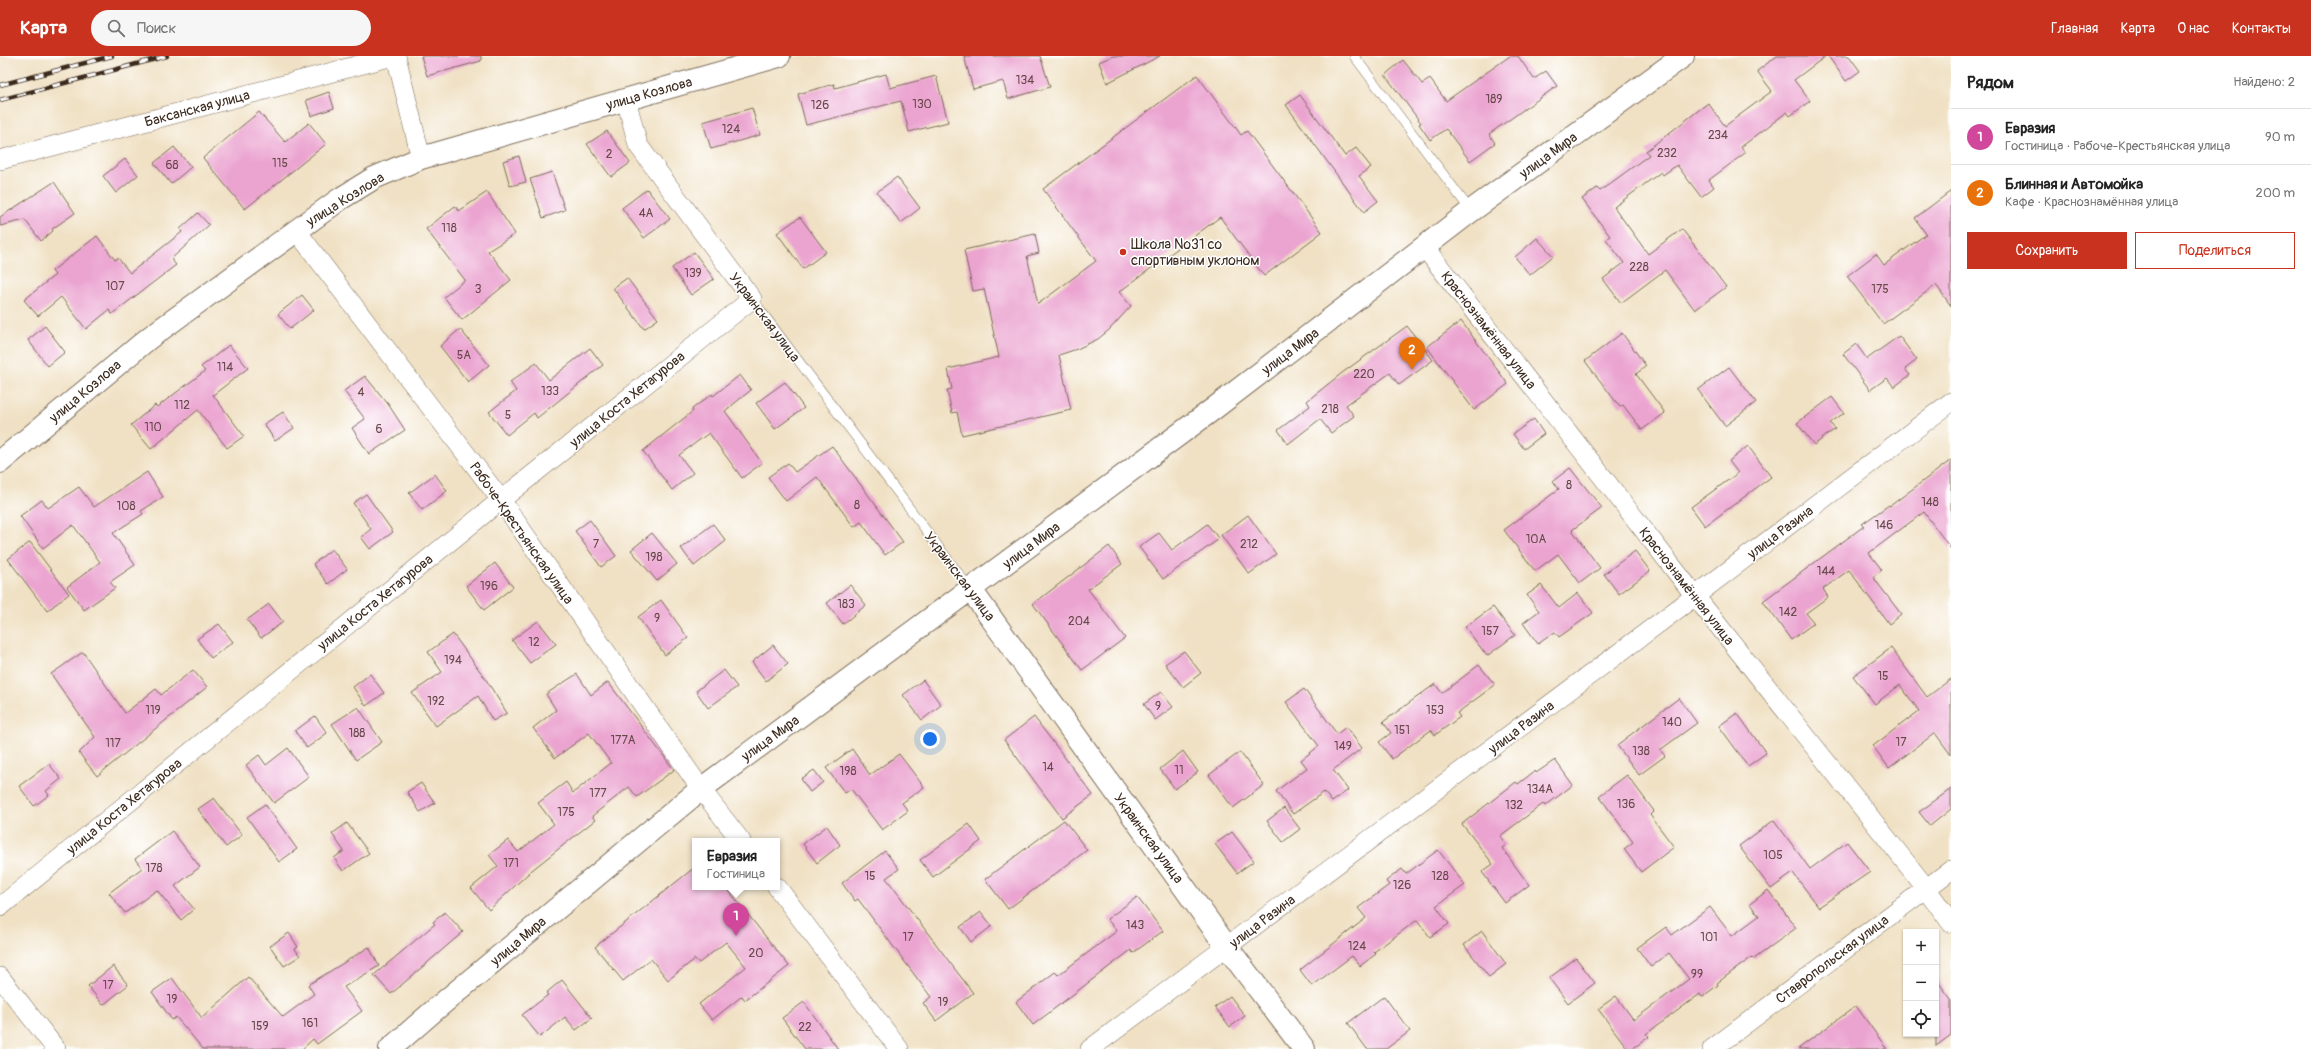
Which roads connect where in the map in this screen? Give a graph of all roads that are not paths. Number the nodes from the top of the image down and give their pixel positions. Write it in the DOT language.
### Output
graph roads {
  1 [pos="395,56"];
  2 [pos="779,56"];
  3 [pos="1354,56"];
  4 [pos="1683,56"];
  5 [pos="626,99"];
  6 [pos="421,158"];
  7 [pos="0,160"];
  8 [pos="1471,211"];
  9 [pos="296,230"];
  10 [pos="1425,248"];
  11 [pos="752,299"];
  12 [pos="1951,402"];
  13 [pos="0,462"];
  14 [pos="501,500"];
  15 [pos="972,590"];
  16 [pos="1695,596"];
  17 [pos="701,789"];
  18 [pos="740,838"];
  19 [pos="1951,870"];
  20 [pos="1926,888"];
  21 [pos="779,890"];
  22 [pos="0,907"];
  23 [pos="1951,923"];
  24 [pos="1227,947"];
  25 [pos="0,977"];
  26 [pos="56,1049"];
  27 [pos="390,1049"];
  28 [pos="899,1049"];
  29 [pos="1090,1049"];
  30 [pos="1304,1049"];
  31 [pos="1712,1049"];
  1 -- 6 [label="street, Баксанская улица"];
  1 -- 7 [label="street, Баксанская улица"];
  2 -- 5 [label="main road, улица Козлова"];
  3 -- 8 [label="lane"];
  4 -- 8 [label="main road, улица Мира"];
  5 -- 6 [label="main road, улица Козлова"];
  5 -- 11 [label="street, Украинская улица"];
  6 -- 9 [label="main road, улица Козлова"];
  8 -- 10 [label="main road, улица Мира"];
  9 -- 13 [label="main road, улица Козлова"];
  9 -- 14 [label="street, Рабоче-Крестьянская улица"];
  10 -- 15 [label="main road, улица Мира"];
  10 -- 16 [label="street, Краснознамённая улица"];
  11 -- 14 [label="street, улица Коста Хетагурова"];
  11 -- 15 [label="lane, Украинская улица"];
  12 -- 16 [label="street, улица Разина"];
  14 -- 17 [label="street, Рабоче-Крестьянская улица"];
  14 -- 22 [label="street, улица Коста Хетагурова"];
  15 -- 17 [label="main road, улица Мира"];
  15 -- 24 [label="main road, Украинская улица"];
  16 -- 20 [label="street, Краснознамённая улица"];
  16 -- 24 [label="street, улица Разина"];
  17 -- 18 [label="street, Рабоче-Крестьянская улица"];
  17 -- 27 [label="main road, улица Мира"];
  19 -- 20 [label="street, Ставропольская улица"];
  20 -- 23 [label="street, Краснознамённая улица"];
  20 -- 31 [label="street, Ставропольская улица"];
  21 -- 28 [label="street"];
  24 -- 29 [label="street, улица Разина"];
  24 -- 30 [label="main road, Украинская улица"];
  25 -- 26 [label="street"];
}
